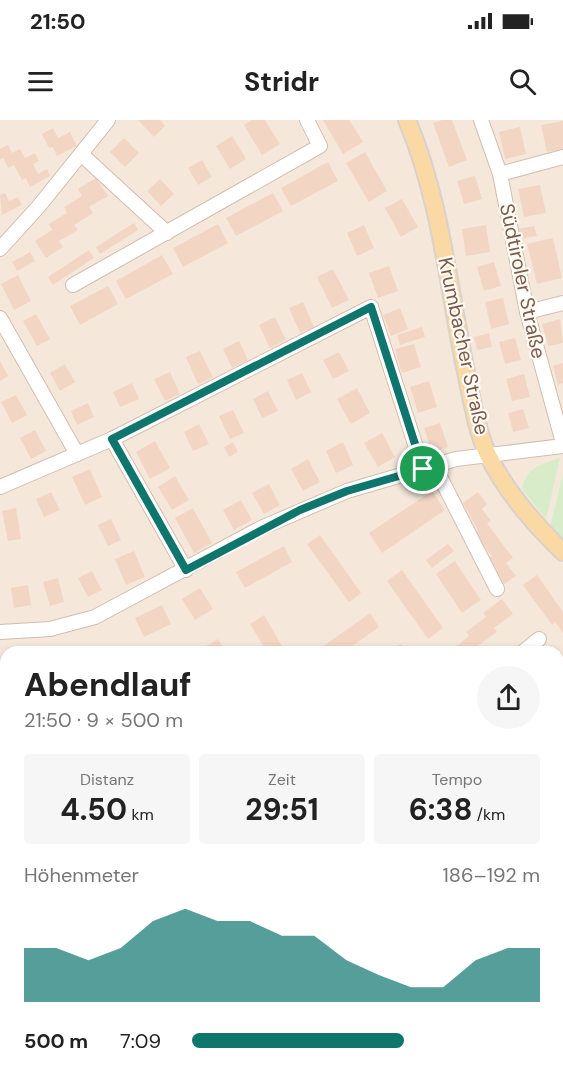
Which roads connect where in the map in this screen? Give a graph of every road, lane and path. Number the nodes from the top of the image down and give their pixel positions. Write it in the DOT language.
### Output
graph roads {
  1 [pos="108,120"];
  2 [pos="307,120"];
  3 [pos="406,120"];
  4 [pos="481,120"];
  5 [pos="81,154"];
  6 [pos="563,157"];
  7 [pos="500,174"];
  8 [pos="167,233"];
  9 [pos="0,249"];
  10 [pos="73,285"];
  11 [pos="563,303"];
  12 [pos="527,312"];
  13 [pos="0,318"];
  14 [pos="112,439"];
  15 [pos="563,444"];
  16 [pos="77,454"];
  17 [pos="489,456"];
  18 [pos="428,467"];
  19 [pos="0,487"];
  20 [pos="563,552"];
  21 [pos="186,570"];
  22 [pos="497,589"];
  23 [pos="0,632"];
  24 [pos="539,639"];
  25 [pos="530,646"];
  1 -- 5 [label="street"];
  2 -- 8 [label="street"];
  3 -- 17 [label="main road, Krumbacher Straße"];
  4 -- 7 [label="street, Südtiroler Straße"];
  5 -- 8 [label="street"];
  5 -- 9 [label="street"];
  6 -- 7 [label="street"];
  7 -- 12 [label="street, Südtiroler Straße"];
  8 -- 10 [label="street"];
  11 -- 12 [label="street"];
  12 -- 15 [label="street, Südtiroler Straße"];
  13 -- 16 [label="street"];
  14 -- 16 [label="street"];
  14 -- 18 [label="street"];
  14 -- 21 [label="street"];
  15 -- 17 [label="street"];
  16 -- 19 [label="street"];
  17 -- 18 [label="street"];
  17 -- 20 [label="main road, Krumbacher Straße"];
  18 -- 21 [label="street"];
  18 -- 22 [label="street"];
  21 -- 23 [label="street"];
  24 -- 25 [label="street"];
}
